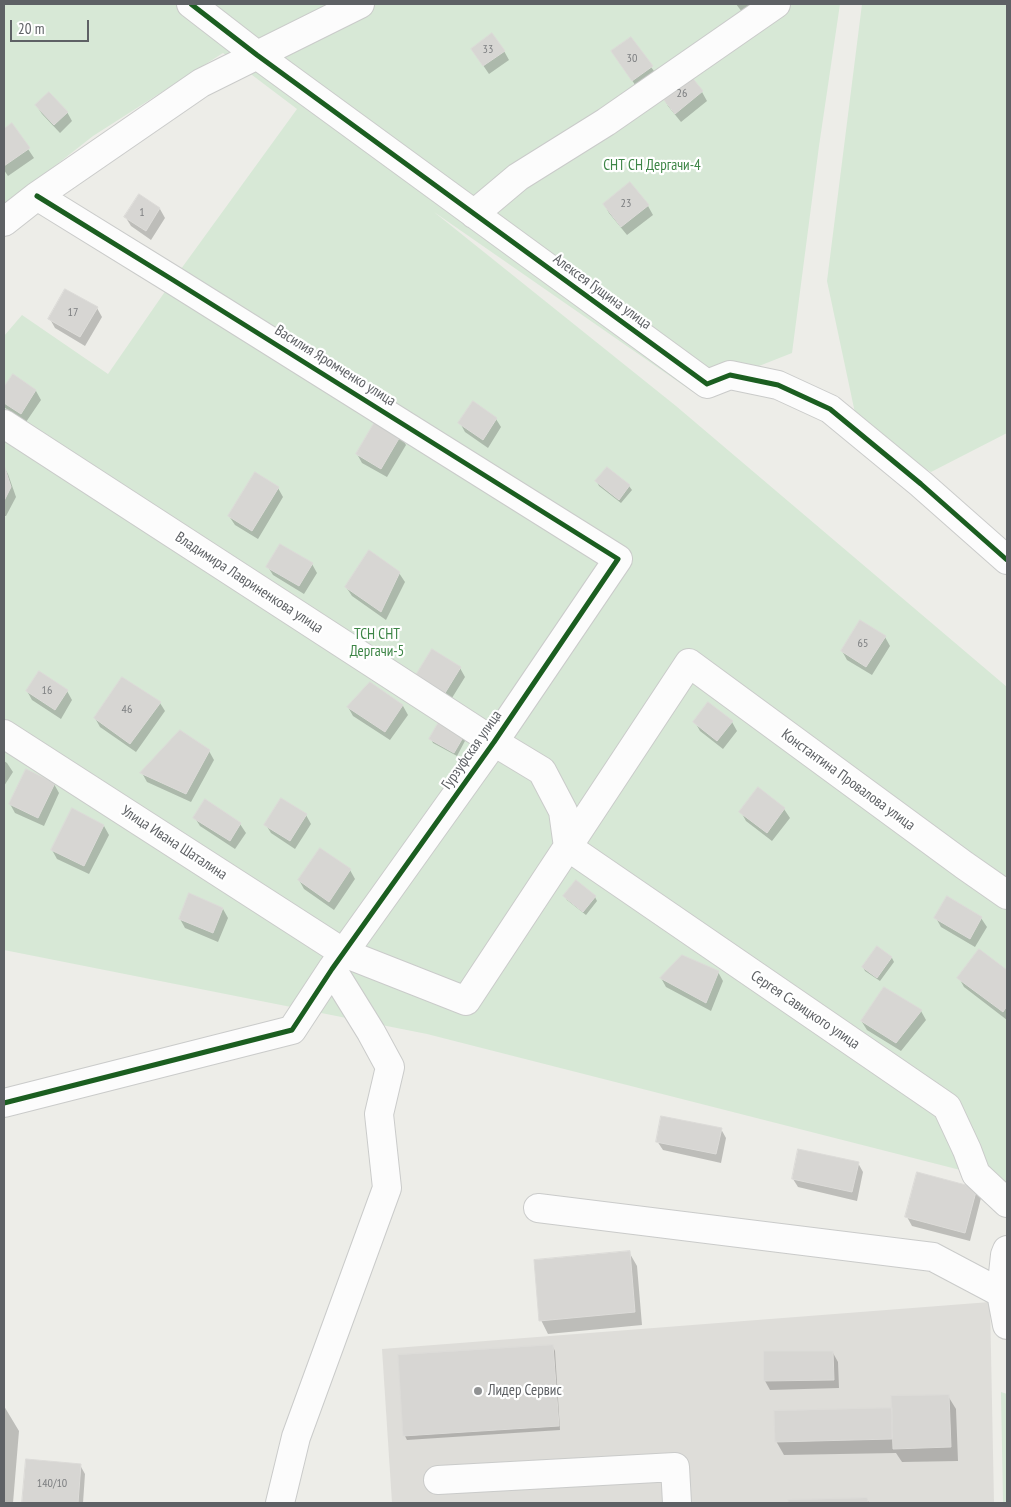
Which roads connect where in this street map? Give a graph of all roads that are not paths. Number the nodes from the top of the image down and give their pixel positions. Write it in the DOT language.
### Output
graph roads {
  1 [pos="191,4"];
  2 [pos="360,4"];
  3 [pos="776,4"];
  4 [pos="257,56"];
  5 [pos="37,196"];
  6 [pos="474,214"];
  7 [pos="4,222"];
  8 [pos="4,424"];
  9 [pos="618,559"];
  10 [pos="1007,560"];
  11 [pos="4,734"];
  12 [pos="494,742"];
  13 [pos="568,847"];
  14 [pos="1007,895"];
  15 [pos="338,961"];
  16 [pos="4,1102"];
  17 [pos="1007,1203"];
  18 [pos="538,1208"];
  19 [pos="1007,1250"];
  20 [pos="1001,1292"];
  21 [pos="1007,1325"];
  22 [pos="438,1480"];
  23 [pos="280,1503"];
  24 [pos="677,1503"];
  1 -- 4 [label="street, Алексея Гущина улица"];
  2 -- 4 [label="street"];
  3 -- 6 [label="street"];
  4 -- 5 [label="street"];
  4 -- 6 [label="street, Алексея Гущина улица"];
  5 -- 7 [label="street"];
  5 -- 9 [label="street, Василия Яромченко улица"];
  6 -- 10 [label="street, Алексея Гущина улица"];
  8 -- 12 [label="street, Владимира Лавриненкова улица"];
  9 -- 12 [label="street, Гурзуфская улица"];
  11 -- 15 [label="street, Улица Ивана Шаталина"];
  12 -- 13 [label="street, Владимира Лавриненкова улица"];
  12 -- 15 [label="street, Гурзуфская улица"];
  13 -- 14 [label="street, Константина Провалова улица"];
  13 -- 15 [label="street"];
  13 -- 17 [label="street, Сергея Савицкого улица"];
  15 -- 16 [label="street, Гурзуфская улица"];
  15 -- 23 [label="street"];
  18 -- 20 [label="street"];
  19 -- 20 [label="street"];
  20 -- 21 [label="street"];
  22 -- 24 [label="street"];
}
